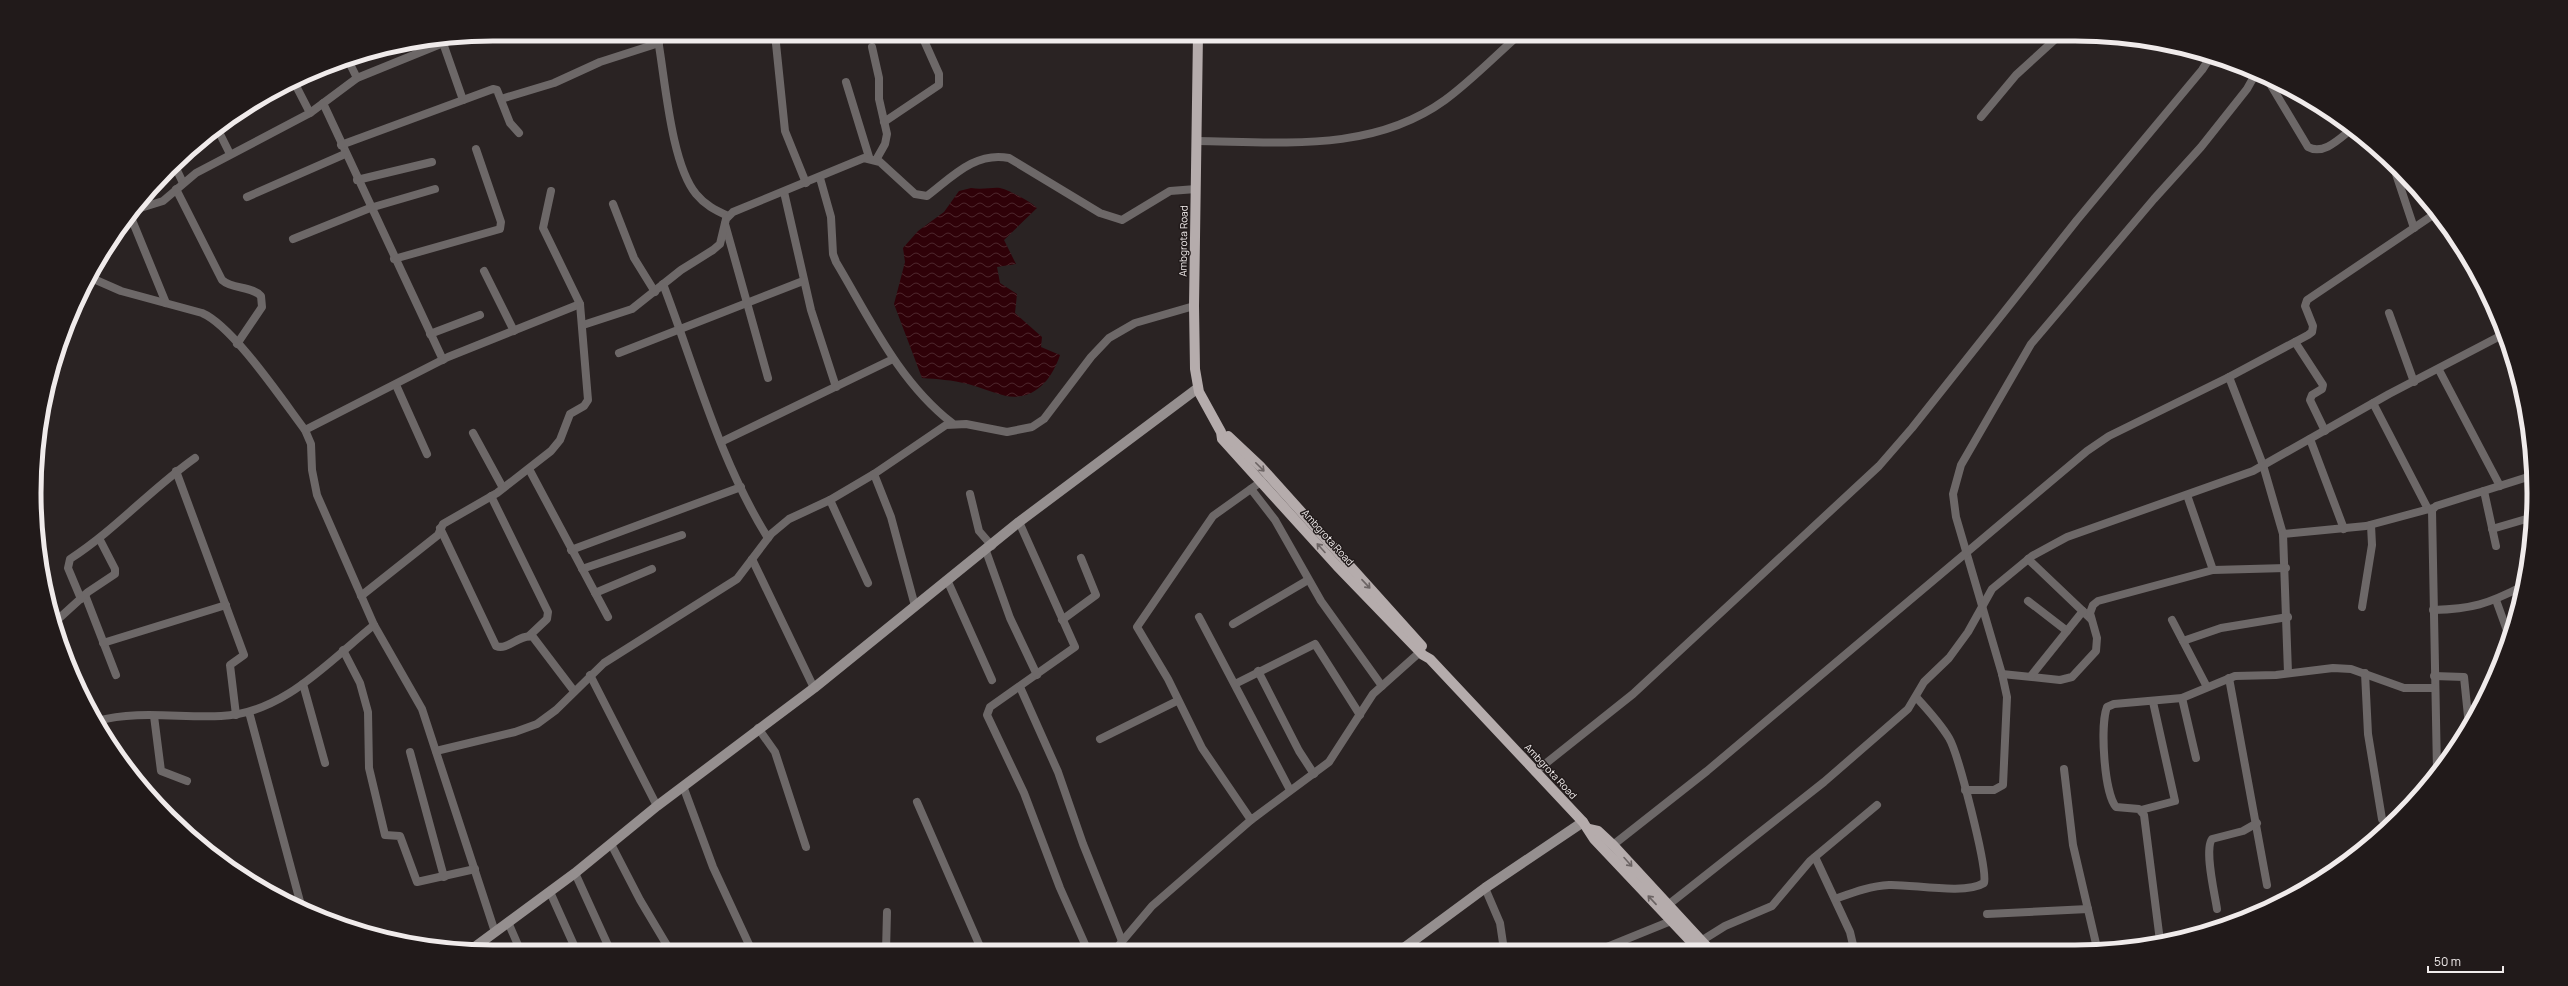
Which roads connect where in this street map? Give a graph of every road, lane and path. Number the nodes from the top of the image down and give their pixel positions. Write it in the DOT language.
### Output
graph roads {
  1 [pos="776,41"];
  2 [pos="924,41"];
  3 [pos="1198,41"];
  4 [pos="1512,41"];
  5 [pos="2053,41"];
  6 [pos="659,43"];
  7 [pos="439,44"];
  8 [pos="443,44"];
  9 [pos="872,47"];
  10 [pos="2208,61"];
  11 [pos="350,64"];
  12 [pos="357,78"];
  13 [pos="2253,78"];
  14 [pos="846,82"];
  15 [pos="296,86"];
  16 [pos="2272,86"];
  17 [pos="500,99"];
  18 [pos="463,100"];
  19 [pos="323,103"];
  20 [pos="310,113"];
  21 [pos="1981,117"];
  22 [pos="884,122"];
  23 [pos="2347,132"];
  24 [pos="219,133"];
  25 [pos="519,133"];
  26 [pos="1196,141"];
  27 [pos="341,145"];
  28 [pos="476,149"];
  29 [pos="230,154"];
  30 [pos="345,154"];
  31 [pos="872,159"];
  32 [pos="432,162"];
  33 [pos="177,170"];
  34 [pos="2395,173"];
  35 [pos="820,178"];
  36 [pos="357,180"];
  37 [pos="183,183"];
  38 [pos="806,183"];
  39 [pos="176,189"];
  40 [pos="435,189"];
  41 [pos="1196,189"];
  42 [pos="550,191"];
  43 [pos="784,192"];
  44 [pos="246,197"];
  45 [pos="613,204"];
  46 [pos="144,205"];
  47 [pos="370,208"];
  48 [pos="2432,216"];
  49 [pos="132,220"];
  50 [pos="726,220"];
  51 [pos="2414,228"];
  52 [pos="293,239"];
  53 [pos="394,259"];
  54 [pos="484,272"];
  55 [pos="95,280"];
  56 [pos="803,281"];
  57 [pos="664,284"];
  58 [pos="655,292"];
  59 [pos="166,303"];
  60 [pos="746,303"];
  61 [pos="580,304"];
  62 [pos="1194,306"];
  63 [pos="2390,313"];
  64 [pos="480,315"];
  65 [pos="584,325"];
  66 [pos="681,330"];
  67 [pos="514,331"];
  68 [pos="430,334"];
  69 [pos="2499,337"];
  70 [pos="2296,342"];
  71 [pos="237,344"];
  72 [pos="619,353"];
  73 [pos="893,359"];
  74 [pos="443,360"];
  75 [pos="2439,370"];
  76 [pos="2230,377"];
  77 [pos="768,378"];
  78 [pos="2414,382"];
  79 [pos="396,385"];
  80 [pos="836,387"];
  81 [pos="1198,388"];
  82 [pos="2373,404"];
  83 [pos="952,423"];
  84 [pos="305,430"];
  85 [pos="2325,431"];
  86 [pos="1221,432"];
  87 [pos="473,433"];
  88 [pos="2310,439"];
  89 [pos="721,442"];
  90 [pos="426,454"];
  91 [pos="195,458"];
  92 [pos="2263,465"];
  93 [pos="529,469"];
  94 [pos="176,471"];
  95 [pos="874,474"];
  96 [pos="2526,478"];
  97 [pos="1262,481"];
  98 [pos="2500,486"];
  99 [pos="740,487"];
  100 [pos="503,488"];
  101 [pos="1251,489"];
  102 [pos="2484,491"];
  103 [pos="970,494"];
  104 [pos="2187,495"];
  105 [pos="491,496"];
  106 [pos="830,500"];
  107 [pos="2430,508"];
  108 [pos="2526,519"];
  109 [pos="1019,522"];
  110 [pos="2371,524"];
  111 [pos="440,528"];
  112 [pos="2344,529"];
  113 [pos="2492,529"];
  114 [pos="2283,534"];
  115 [pos="682,535"];
  116 [pos="768,538"];
  117 [pos="100,540"];
  118 [pos="2496,546"];
  119 [pos="989,548"];
  120 [pos="571,550"];
  121 [pos="1965,555"];
  122 [pos="1081,558"];
  123 [pos="752,559"];
  124 [pos="2028,559"];
  125 [pos="2286,568"];
  126 [pos="582,569"];
  127 [pos="652,569"];
  128 [pos="2213,570"];
  129 [pos="1308,580"];
  130 [pos="948,582"];
  131 [pos="868,583"];
  132 [pos="2516,590"];
  133 [pos="594,592"];
  134 [pos="361,596"];
  135 [pos="83,597"];
  136 [pos="2496,600"];
  137 [pos="2028,601"];
  138 [pos="226,605"];
  139 [pos="915,606"];
  140 [pos="1983,607"];
  141 [pos="2362,608"];
  142 [pos="2433,610"];
  143 [pos="2083,612"];
  144 [pos="608,617"];
  145 [pos="1199,617"];
  146 [pos="2288,617"];
  147 [pos="59,619"];
  148 [pos="2092,619"];
  149 [pos="1062,620"];
  150 [pos="2172,620"];
  151 [pos="1233,624"];
  152 [pos="374,625"];
  153 [pos="2506,628"];
  154 [pos="2067,631"];
  155 [pos="529,636"];
  156 [pos="2183,641"];
  157 [pos="103,643"];
  158 [pos="343,650"];
  159 [pos="1423,654"];
  160 [pos="1258,671"];
  161 [pos="2288,673"];
  162 [pos="2002,674"];
  163 [pos="2365,674"];
  164 [pos="116,675"];
  165 [pos="590,675"];
  166 [pos="1037,675"];
  167 [pos="2031,676"];
  168 [pos="2434,676"];
  169 [pos="2229,678"];
  170 [pos="992,680"];
  171 [pos="303,684"];
  172 [pos="1234,684"];
  173 [pos="1382,686"];
  174 [pos="1020,687"];
  175 [pos="2208,687"];
  176 [pos="814,688"];
  177 [pos="2434,688"];
  178 [pos="574,691"];
  179 [pos="1916,697"];
  180 [pos="2182,698"];
  181 [pos="1177,701"];
  182 [pos="2153,702"];
  183 [pos="249,712"];
  184 [pos="236,715"];
  185 [pos="1360,715"];
  186 [pos="2468,715"];
  187 [pos="154,716"];
  188 [pos="103,720"];
  189 [pos="758,728"];
  190 [pos="1100,739"];
  191 [pos="436,751"];
  192 [pos="410,752"];
  193 [pos="2196,758"];
  194 [pos="324,763"];
  195 [pos="2437,764"];
  196 [pos="2064,769"];
  197 [pos="1535,772"];
  198 [pos="1314,774"];
  199 [pos="187,781"];
  200 [pos="682,786"];
  201 [pos="1290,790"];
  202 [pos="1965,790"];
  203 [pos="917,802"];
  204 [pos="1877,805"];
  205 [pos="657,806"];
  206 [pos="2141,810"];
  207 [pos="2382,819"];
  208 [pos="1250,820"];
  209 [pos="2256,823"];
  210 [pos="1586,825"];
  211 [pos="612,844"];
  212 [pos="1613,845"];
  213 [pos="806,847"];
  214 [pos="1815,857"];
  215 [pos="475,869"];
  216 [pos="575,873"];
  217 [pos="444,877"];
  218 [pos="2267,885"];
  219 [pos="1485,888"];
  220 [pos="550,892"];
  221 [pos="1835,898"];
  222 [pos="300,901"];
  223 [pos="1668,905"];
  224 [pos="2217,909"];
  225 [pos="2088,910"];
  226 [pos="887,912"];
  227 [pos="1987,914"];
  228 [pos="1671,921"];
  229 [pos="508,922"];
  230 [pos="495,932"];
  231 [pos="2159,937"];
  232 [pos="1122,941"];
  233 [pos="2096,944"];
  234 [pos="478,945"];
  235 [pos="518,945"];
  236 [pos="574,945"];
  237 [pos="608,945"];
  238 [pos="667,945"];
  239 [pos="749,945"];
  240 [pos="886,945"];
  241 [pos="979,945"];
  242 [pos="1085,945"];
  243 [pos="1118,945"];
  244 [pos="1408,945"];
  245 [pos="1503,945"];
  246 [pos="1612,945"];
  247 [pos="1693,945"];
  248 [pos="1693,945"];
  249 [pos="1696,945"];
  250 [pos="1853,945"];
  1 -- 38 [label="street"];
  2 -- 22 [label="street"];
  3 -- 26 [label="main road, Ambgrota Road"];
  4 -- 26 [label="street"];
  5 -- 21 [label="street"];
  6 -- 17 [label="street"];
  6 -- 50 [label="street"];
  7 -- 12 [label="street"];
  8 -- 18 [label="street"];
  9 -- 22 [label="street"];
  10 -- 197 [label="street"];
  11 -- 12 [label="street"];
  12 -- 19 [label="street"];
  13 -- 121 [label="street"];
  14 -- 31 [label="street"];
  15 -- 20 [label="street"];
  16 -- 23 [label="street"];
  17 -- 18 [label="street"];
  17 -- 25 [label="street"];
  18 -- 27 [label="street"];
  19 -- 20 [label="street"];
  19 -- 27 [label="street"];
  20 -- 29 [label="street"];
  22 -- 31 [label="street"];
  24 -- 29 [label="street"];
  26 -- 41 [label="main road, Ambgrota Road"];
  27 -- 30 [label="street"];
  28 -- 53 [label="street"];
  29 -- 37 [label="street"];
  30 -- 36 [label="street"];
  30 -- 44 [label="street"];
  31 -- 35 [label="street"];
  31 -- 41 [label="street"];
  32 -- 36 [label="street"];
  33 -- 37 [label="street"];
  34 -- 51 [label="street"];
  35 -- 38 [label="street"];
  35 -- 73 [label="street"];
  36 -- 47 [label="street"];
  37 -- 39 [label="street"];
  38 -- 43 [label="street"];
  39 -- 46 [label="street"];
  39 -- 71 [label="street"];
  40 -- 47 [label="street"];
  41 -- 62 [label="main road, Ambgrota Road"];
  42 -- 61 [label="street"];
  43 -- 50 [label="street"];
  43 -- 56 [label="street"];
  45 -- 58 [label="street"];
  47 -- 52 [label="street"];
  47 -- 53 [label="street"];
  48 -- 51 [label="street"];
  49 -- 59 [label="street"];
  50 -- 57 [label="street"];
  50 -- 60 [label="street"];
  51 -- 70 [label="street"];
  53 -- 68 [label="street"];
  54 -- 67 [label="street"];
  55 -- 59 [label="street"];
  56 -- 60 [label="street"];
  56 -- 80 [label="street"];
  57 -- 58 [label="street"];
  57 -- 66 [label="street"];
  58 -- 65 [label="street"];
  59 -- 71 [label="street"];
  60 -- 66 [label="street"];
  60 -- 77 [label="street"];
  61 -- 65 [label="street"];
  61 -- 67 [label="street"];
  62 -- 81 [label="main road, Ambgrota Road"];
  62 -- 83 [label="street"];
  63 -- 78 [label="street"];
  64 -- 68 [label="street"];
  65 -- 93 [label="street"];
  66 -- 72 [label="street"];
  66 -- 89 [label="street"];
  67 -- 74 [label="street"];
  68 -- 74 [label="street"];
  69 -- 75 [label="street"];
  70 -- 76 [label="street"];
  70 -- 85 [label="street"];
  71 -- 84 [label="street"];
  73 -- 80 [label="street"];
  73 -- 83 [label="street"];
  74 -- 79 [label="street"];
  75 -- 78 [label="street"];
  75 -- 98 [label="street"];
  76 -- 92 [label="street"];
  76 -- 121 [label="street"];
  78 -- 82 [label="street"];
  79 -- 84 [label="street"];
  79 -- 90 [label="street"];
  80 -- 89 [label="street"];
  81 -- 86 [label="main road, Ambgrota Road"];
  81 -- 109 [label="street"];
  82 -- 85 [label="street"];
  82 -- 107 [label="street"];
  83 -- 95 [label="street"];
  84 -- 134 [label="street"];
  85 -- 88 [label="street"];
  86 -- 97 [label="main road, Ambgrota Road"];
  86 -- 159 [label="main road, one-way"];
  87 -- 100 [label="street"];
  88 -- 92 [label="street"];
  88 -- 112 [label="street"];
  89 -- 99 [label="street"];
  91 -- 94 [label="street"];
  92 -- 104 [label="street"];
  92 -- 114 [label="street"];
  93 -- 100 [label="street"];
  93 -- 120 [label="street"];
  94 -- 117 [label="street"];
  94 -- 138 [label="street"];
  95 -- 106 [label="street"];
  95 -- 139 [label="street"];
  96 -- 98 [label="street"];
  97 -- 101 [label="street"];
  159 -- 97 [label="main road, Ambgrota Road, one-way"];
  98 -- 102 [label="street"];
  99 -- 116 [label="street"];
  99 -- 120 [label="street"];
  100 -- 105 [label="street"];
  101 -- 129 [label="street"];
  101 -- 181 [label="street"];
  102 -- 107 [label="street"];
  102 -- 113 [label="street"];
  103 -- 119 [label="street"];
  104 -- 124 [label="street"];
  104 -- 128 [label="street"];
  105 -- 111 [label="street"];
  105 -- 155 [label="street"];
  106 -- 116 [label="street"];
  106 -- 131 [label="street"];
  107 -- 110 [label="street"];
  107 -- 142 [label="street"];
  108 -- 113 [label="street"];
  109 -- 119 [label="street"];
  109 -- 149 [label="street"];
  110 -- 112 [label="street"];
  110 -- 141 [label="street"];
  111 -- 134 [label="street"];
  111 -- 155 [label="street"];
  112 -- 114 [label="street"];
  113 -- 118 [label="street"];
  114 -- 125 [label="street"];
  115 -- 126 [label="street"];
  116 -- 123 [label="street"];
  117 -- 135 [label="street"];
  117 -- 135 [label="street"];
  119 -- 130 [label="street"];
  119 -- 166 [label="street"];
  120 -- 126 [label="street"];
  121 -- 140 [label="street"];
  121 -- 212 [label="street"];
  122 -- 149 [label="street"];
  123 -- 165 [label="street"];
  123 -- 176 [label="street"];
  124 -- 140 [label="street"];
  124 -- 143 [label="street"];
  125 -- 128 [label="street"];
  125 -- 146 [label="street"];
  126 -- 133 [label="street"];
  127 -- 133 [label="street"];
  128 -- 148 [label="street"];
  129 -- 151 [label="street"];
  129 -- 173 [label="street"];
  130 -- 139 [label="street"];
  130 -- 170 [label="street"];
  132 -- 136 [label="street"];
  133 -- 144 [label="street"];
  134 -- 152 [label="street"];
  135 -- 147 [label="street"];
  135 -- 157 [label="street"];
  136 -- 142 [label="street"];
  136 -- 153 [label="street"];
  137 -- 154 [label="street"];
  138 -- 157 [label="street"];
  138 -- 184 [label="street"];
  139 -- 176 [label="street"];
  140 -- 162 [label="street"];
  140 -- 179 [label="street"];
  142 -- 168 [label="street"];
  143 -- 148 [label="street"];
  143 -- 154 [label="street"];
  145 -- 172 [label="street"];
  146 -- 156 [label="street"];
  146 -- 161 [label="street"];
  148 -- 167 [label="street"];
  149 -- 166 [label="street"];
  150 -- 156 [label="street"];
  152 -- 158 [label="street"];
  152 -- 191 [label="street"];
  154 -- 167 [label="street"];
  155 -- 178 [label="street"];
  156 -- 175 [label="street"];
  157 -- 164 [label="street"];
  158 -- 171 [label="street"];
  158 -- 217 [label="street"];
  159 -- 173 [label="street"];
  159 -- 197 [label="main road, Ambgrota Road"];
  160 -- 172 [label="street"];
  160 -- 185 [label="street"];
  160 -- 198 [label="street"];
  161 -- 163 [label="street"];
  161 -- 169 [label="street"];
  162 -- 167 [label="street"];
  162 -- 202 [label="street"];
  163 -- 177 [label="street"];
  163 -- 207 [label="street"];
  165 -- 178 [label="street"];
  165 -- 205 [label="street"];
  166 -- 174 [label="street"];
  168 -- 177 [label="street"];
  168 -- 186 [label="street"];
  169 -- 175 [label="street"];
  169 -- 209 [label="street"];
  171 -- 183 [label="street"];
  171 -- 194 [label="street"];
  172 -- 201 [label="street"];
  173 -- 185 [label="street"];
  174 -- 232 [label="street"];
  174 -- 242 [label="street"];
  175 -- 180 [label="street"];
  176 -- 189 [label="street"];
  177 -- 195 [label="street"];
  178 -- 191 [label="street"];
  179 -- 202 [label="street"];
  179 -- 223 [label="street"];
  180 -- 182 [label="street"];
  180 -- 193 [label="street"];
  181 -- 190 [label="street"];
  181 -- 208 [label="street"];
  182 -- 206 [label="street"];
  182 -- 206 [label="street"];
  183 -- 184 [label="street"];
  183 -- 222 [label="street"];
  184 -- 187 [label="street"];
  185 -- 198 [label="street"];
  187 -- 188 [label="street"];
  187 -- 199 [label="street"];
  189 -- 200 [label="street"];
  189 -- 213 [label="street"];
  191 -- 215 [label="street"];
  192 -- 217 [label="street"];
  196 -- 225 [label="street"];
  197 -- 210 [label="main road, Ambgrota Road"];
  198 -- 201 [label="street"];
  200 -- 205 [label="street"];
  200 -- 239 [label="street"];
  201 -- 208 [label="street"];
  202 -- 221 [label="street"];
  203 -- 241 [label="street"];
  204 -- 214 [label="street"];
  205 -- 211 [label="street"];
  206 -- 231 [label="street"];
  208 -- 232 [label="street"];
  209 -- 218 [label="street"];
  209 -- 224 [label="street"];
  210 -- 212 [label="main road"];
  210 -- 219 [label="street"];
  228 -- 210 [label="main road, Ambgrota Road, one-way"];
  211 -- 216 [label="street"];
  211 -- 238 [label="street"];
  212 -- 223 [label="main road, one-way"];
  214 -- 221 [label="street"];
  214 -- 249 [label="street"];
  215 -- 217 [label="street"];
  215 -- 230 [label="street"];
  216 -- 220 [label="street"];
  216 -- 237 [label="street"];
  219 -- 244 [label="street"];
  219 -- 245 [label="street"];
  220 -- 229 [label="street"];
  220 -- 236 [label="street"];
  221 -- 250 [label="street"];
  223 -- 247 [label="main road"];
  225 -- 227 [label="street"];
  225 -- 233 [label="street"];
  226 -- 240 [label="street"];
  228 -- 246 [label="street"];
  228 -- 248 [label="main road, Ambgrota Road"];
  229 -- 230 [label="street"];
  229 -- 235 [label="street"];
  230 -- 234 [label="street"];
  232 -- 243 [label="street"];
}
